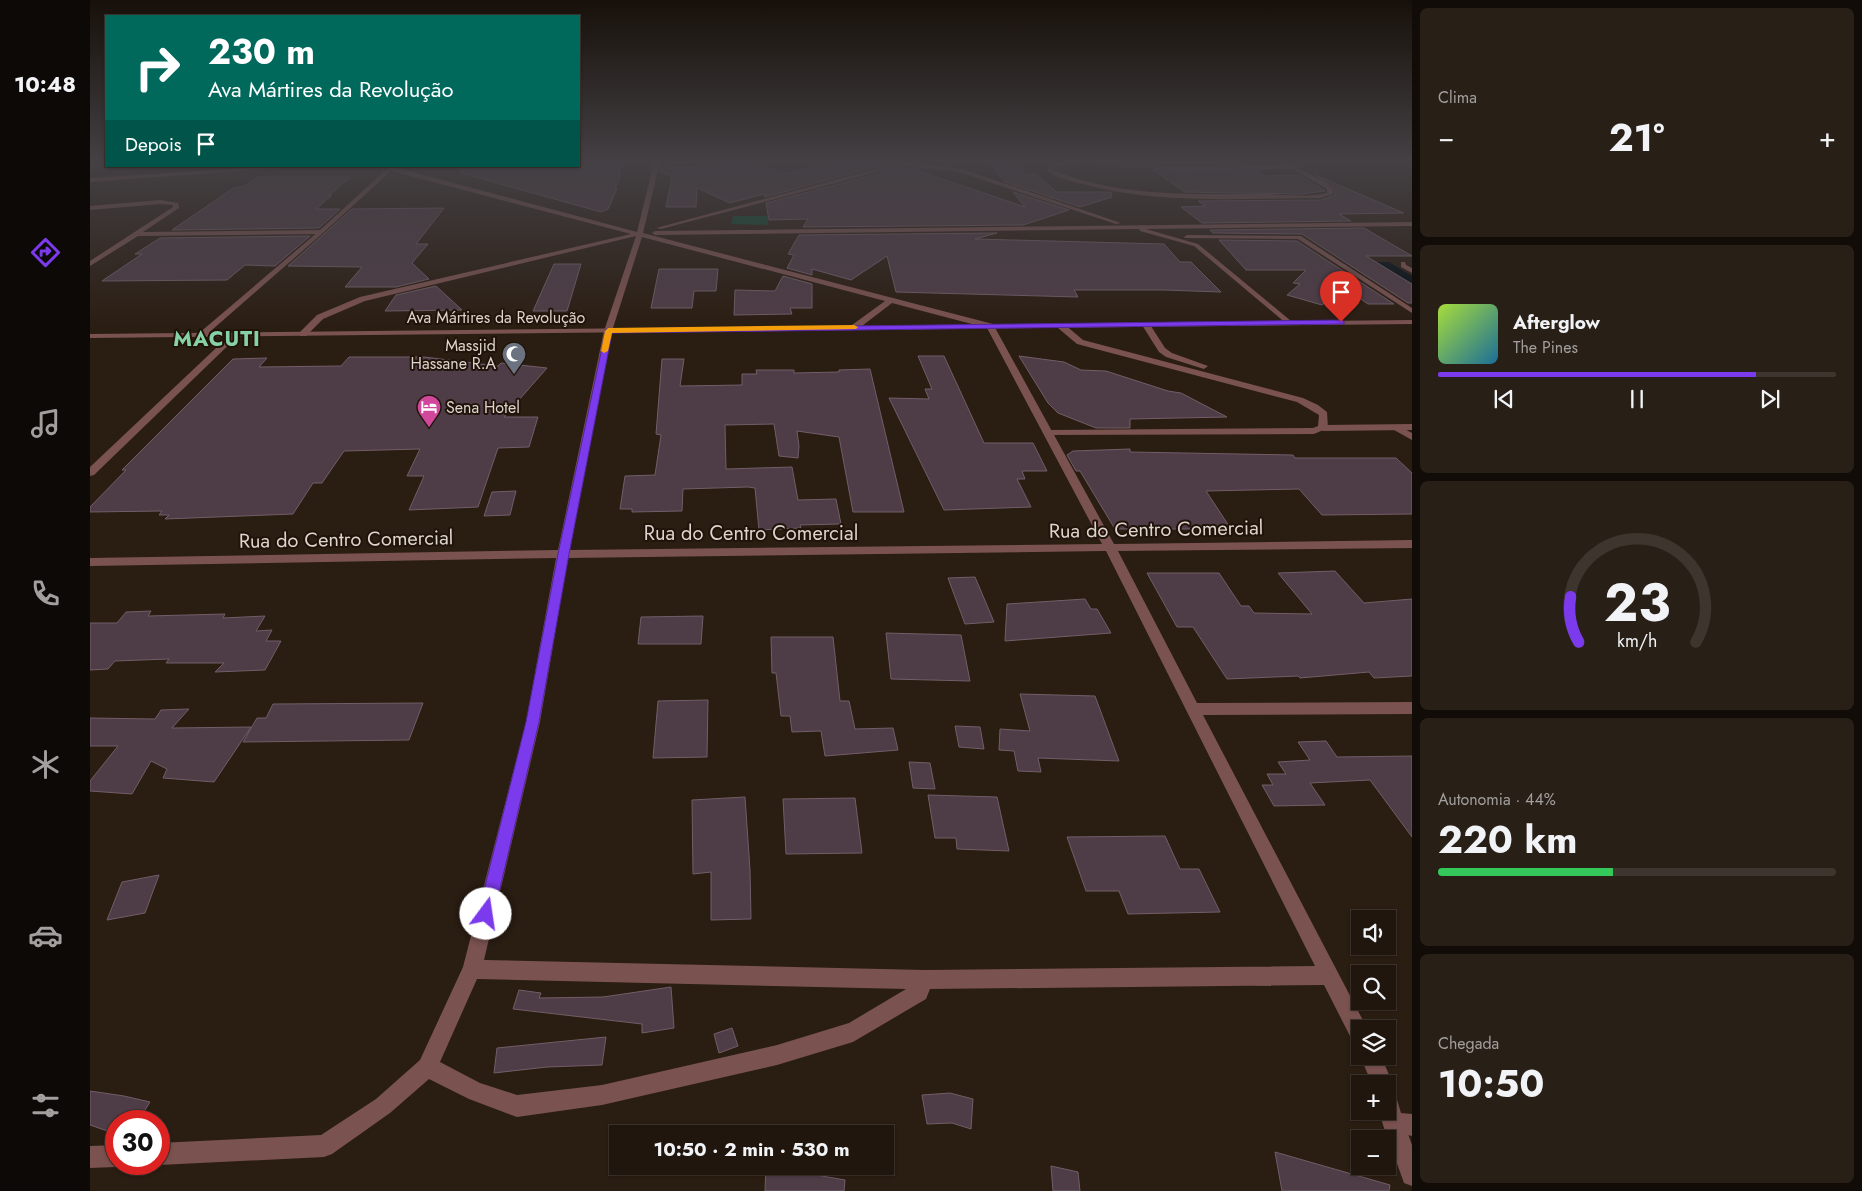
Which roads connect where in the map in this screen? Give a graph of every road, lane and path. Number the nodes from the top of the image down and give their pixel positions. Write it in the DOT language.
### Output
graph roads {
  1 [pos="162,218"];
  2 [pos="337,218"];
  3 [pos="581,218"];
  4 [pos="644,218"];
  5 [pos="697,218"];
  6 [pos="1102,218"];
  7 [pos="1412,224"];
  8 [pos="1127,226"];
  9 [pos="1174,226"];
  10 [pos="321,232"];
  11 [pos="640,233"];
  12 [pos="138,234"];
  13 [pos="1187,237"];
  14 [pos="1196,245"];
  15 [pos="1412,263"];
  16 [pos="90,264"];
  17 [pos="1412,270"];
  18 [pos="891,300"];
  19 [pos="1412,311"];
  20 [pos="1412,322"];
  21 [pos="1288,323"];
  22 [pos="1146,324"];
  23 [pos="990,326"];
  24 [pos="1062,326"];
  25 [pos="855,327"];
  26 [pos="608,331"];
  27 [pos="202,334"];
  28 [pos="236,334"];
  29 [pos="304,334"];
  30 [pos="90,336"];
  31 [pos="1279,394"];
  32 [pos="1412,427"];
  33 [pos="1323,428"];
  34 [pos="1397,428"];
  35 [pos="1049,433"];
  36 [pos="1412,437"];
  37 [pos="90,473"];
  38 [pos="1412,544"];
  39 [pos="1111,549"];
  40 [pos="563,554"];
  41 [pos="90,562"];
  42 [pos="1412,708"];
  43 [pos="1194,709"];
  44 [pos="472,969"];
  45 [pos="1330,975"];
  46 [pos="925,980"];
  47 [pos="1352,1020"];
  48 [pos="427,1067"];
  49 [pos="1402,1123"];
  50 [pos="170,1153"];
  51 [pos="105,1158"];
  52 [pos="91,1160"];
  53 [pos="1412,1175"];
  1 -- 12 [label="street"];
  2 -- 10 [label="street"];
  3 -- 11 [label="street"];
  4 -- 11 [label="street"];
  5 -- 11 [label="street"];
  6 -- 8 [label="street"];
  7 -- 9 [label="street"];
  8 -- 9 [label="street"];
  8 -- 11 [label="street"];
  8 -- 14 [label="street"];
  9 -- 13 [label="street"];
  10 -- 12 [label="street"];
  10 -- 27 [label="street"];
  11 -- 18 [label="street"];
  11 -- 26 [label="street"];
  11 -- 29 [label="street"];
  12 -- 16 [label="street"];
  13 -- 14 [label="street"];
  13 -- 19 [label="street"];
  14 -- 21 [label="street"];
  15 -- 17 [label="street"];
  18 -- 23 [label="street"];
  18 -- 25 [label="street"];
  20 -- 21 [label="street, Ava Mártires da Revolução"];
  21 -- 22 [label="street, Ava Mártires da Revolução"];
  22 -- 24 [label="street, Ava Mártires da Revolução"];
  22 -- 31 [label="street"];
  23 -- 24 [label="street, Ava Mártires da Revolução"];
  23 -- 25 [label="street, Ava Mártires da Revolução"];
  23 -- 35 [label="street"];
  24 -- 31 [label="street"];
  25 -- 26 [label="street, Ava Mártires da Revolução"];
  26 -- 29 [label="street, Ava Mártires da Revolução"];
  26 -- 40 [label="street"];
  27 -- 28 [label="street, Ava Mártires da Revolução"];
  27 -- 30 [label="street, Ava Mártires da Revolução"];
  28 -- 29 [label="street, Ava Mártires da Revolução"];
  28 -- 37 [label="street"];
  31 -- 33 [label="street"];
  32 -- 34 [label="street"];
  33 -- 34 [label="street"];
  33 -- 35 [label="street"];
  34 -- 36 [label="street"];
  35 -- 39 [label="street"];
  38 -- 39 [label="street, Rua do Centro Comercial"];
  39 -- 40 [label="street, Rua do Centro Comercial"];
  39 -- 43 [label="street"];
  40 -- 41 [label="street, Rua do Centro Comercial"];
  40 -- 44 [label="street"];
  42 -- 43 [label="street"];
  43 -- 45 [label="street"];
  44 -- 46 [label="street"];
  44 -- 48 [label="street"];
  45 -- 46 [label="street"];
  45 -- 47 [label="street"];
  46 -- 48 [label="street"];
  48 -- 50 [label="street"];
  49 -- 53 [label="street"];
  51 -- 52 [label="street"];
}
